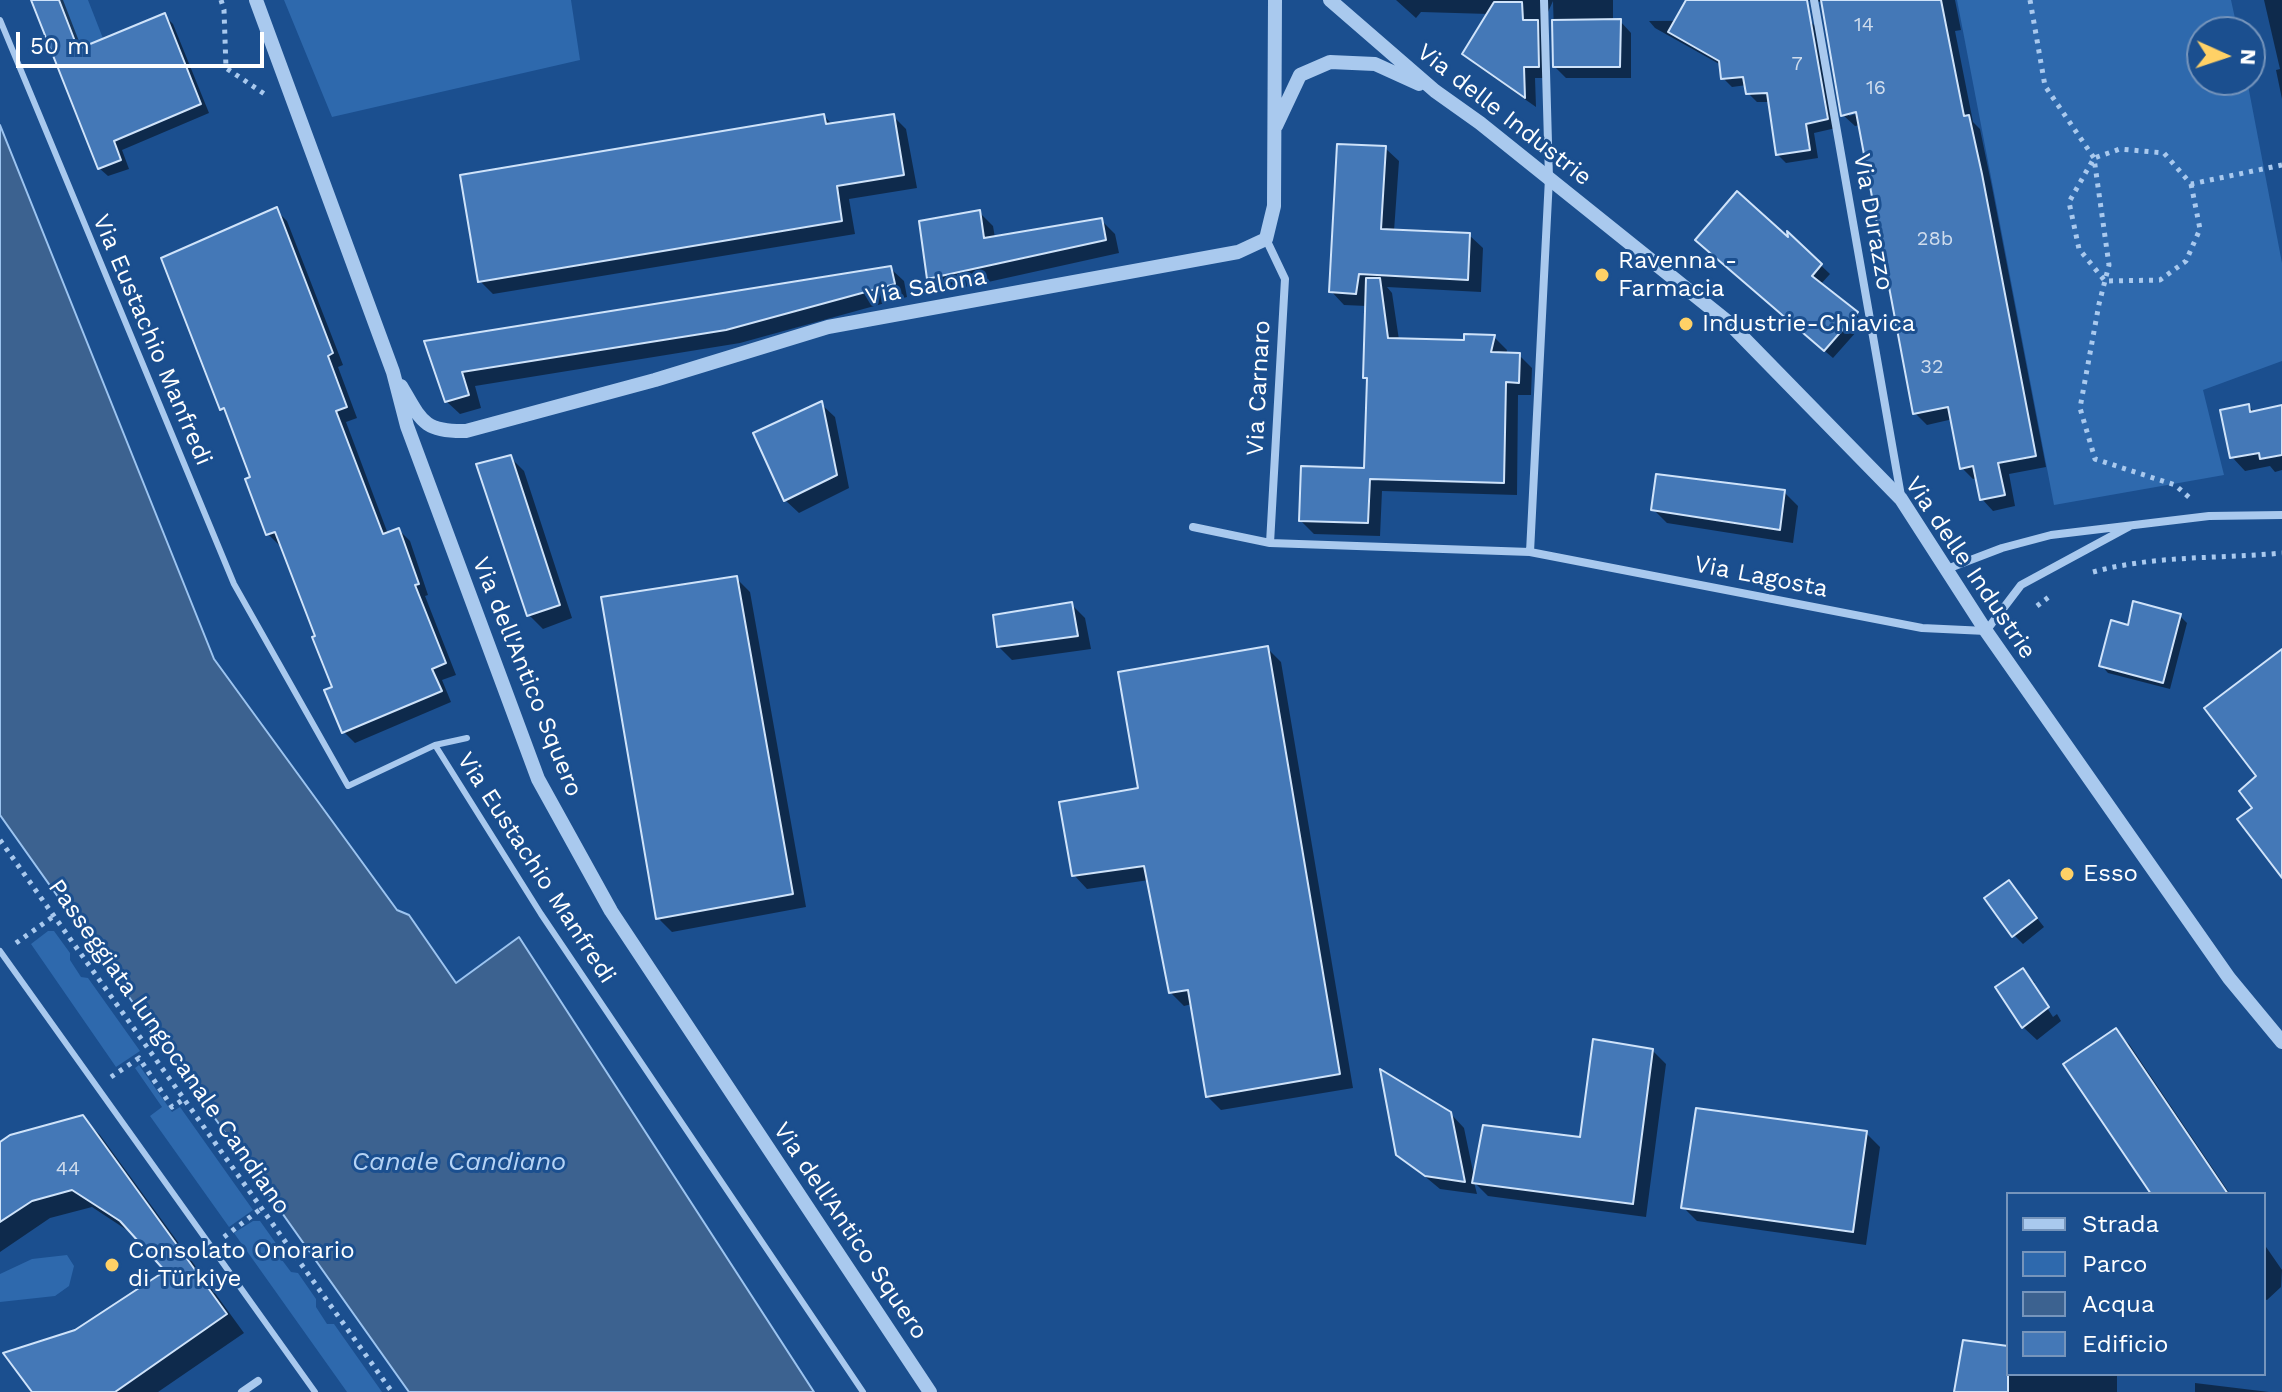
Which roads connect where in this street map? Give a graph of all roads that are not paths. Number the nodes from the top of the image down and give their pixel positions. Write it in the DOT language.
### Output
graph roads {
  1 [pos="256,0"];
  2 [pos="1275,0"];
  3 [pos="1330,0"];
  4 [pos="1544,0"];
  5 [pos="1814,0"];
  6 [pos="0,20"];
  7 [pos="1435,91"];
  8 [pos="1274,130"];
  9 [pos="1549,178"];
  10 [pos="1266,239"];
  11 [pos="393,372"];
  12 [pos="1901,499"];
  13 [pos="2282,515"];
  14 [pos="2130,526"];
  15 [pos="1193,527"];
  16 [pos="1270,543"];
  17 [pos="1530,552"];
  18 [pos="1947,569"];
  19 [pos="1986,631"];
  20 [pos="467,738"];
  21 [pos="435,745"];
  22 [pos="0,951"];
  23 [pos="2282,1042"];
  24 [pos="258,1381"];
  25 [pos="242,1392"];
  26 [pos="315,1392"];
  27 [pos="863,1392"];
  28 [pos="930,1392"];
  1 -- 11 [label="street, Via dell'Antico Squero"];
  2 -- 8 [label="street"];
  3 -- 7 [label="street, Via delle Industrie"];
  4 -- 9 [label="street"];
  5 -- 12 [label="street, Via Durazzo"];
  6 -- 21 [label="lane, Via Eustachio Manfredi"];
  7 -- 8 [label="street"];
  7 -- 9 [label="street, Via delle Industrie"];
  8 -- 10 [label="street"];
  9 -- 12 [label="street, Via delle Industrie"];
  9 -- 17 [label="street"];
  10 -- 11 [label="street, Via Salona"];
  10 -- 16 [label="street, Via Carnaro"];
  11 -- 28 [label="street, Via dell'Antico Squero"];
  12 -- 18 [label="street, Via delle Industrie"];
  13 -- 14 [label="street"];
  14 -- 18 [label="street"];
  14 -- 19 [label="street"];
  15 -- 16 [label="street, Via Lagosta"];
  16 -- 17 [label="street, Via Lagosta"];
  17 -- 19 [label="street, Via Lagosta"];
  18 -- 19 [label="street, Via delle Industrie"];
  19 -- 23 [label="street, Via delle Industrie"];
  20 -- 21 [label="lane"];
  21 -- 27 [label="lane, Via Eustachio Manfredi"];
  22 -- 26 [label="lane"];
  24 -- 25 [label="street"];
}
